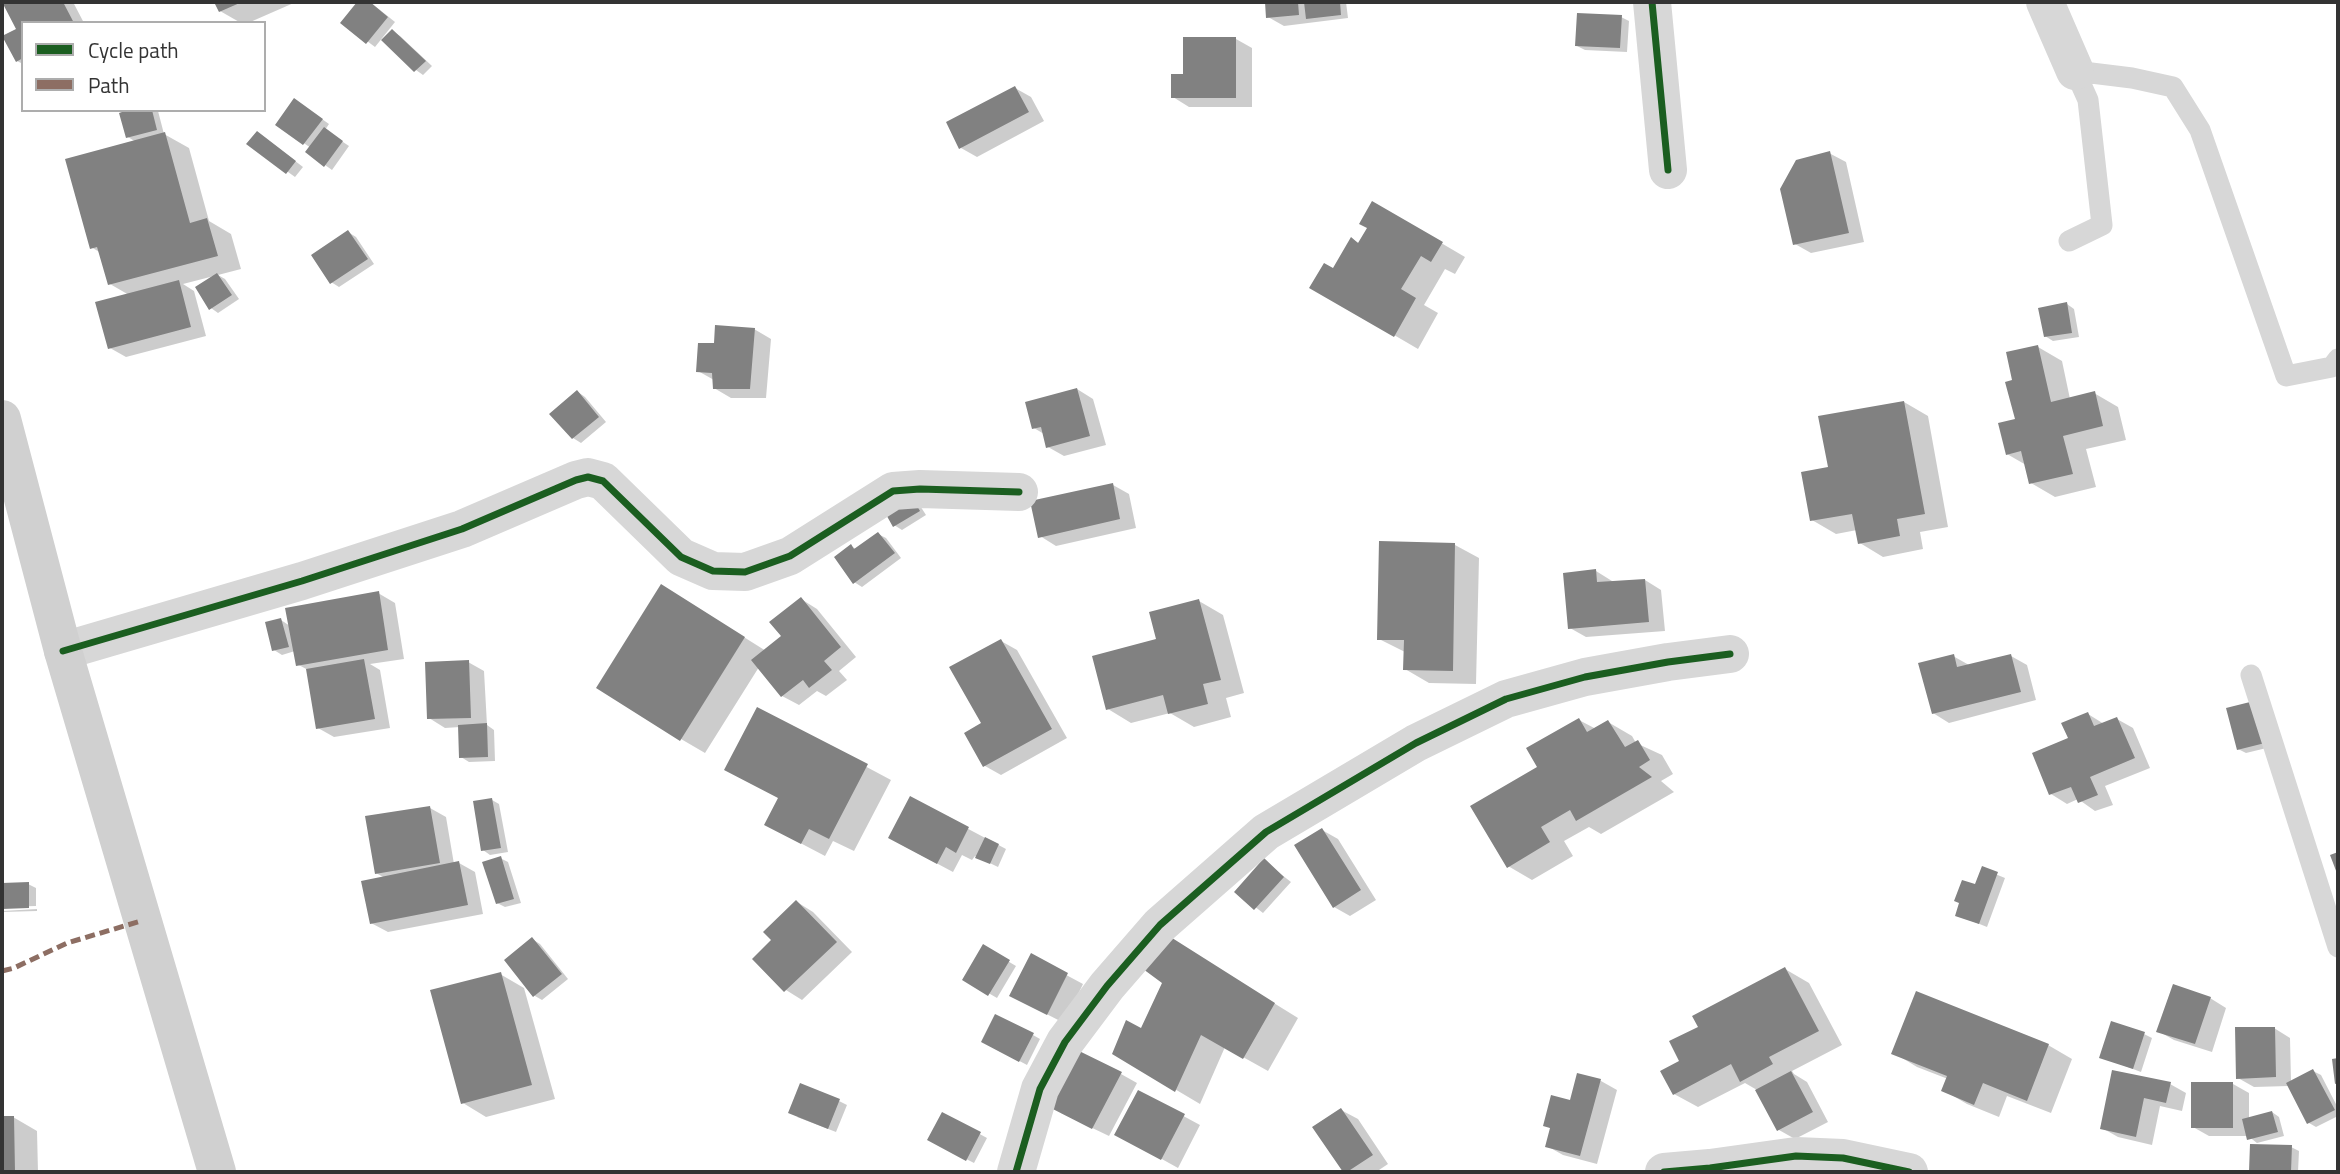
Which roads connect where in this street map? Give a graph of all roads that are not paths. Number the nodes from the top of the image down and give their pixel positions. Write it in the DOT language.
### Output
graph roads {
  1 [pos="1652,2"];
  2 [pos="2045,2"];
  3 [pos="2075,71"];
  4 [pos="1668,170"];
  5 [pos="2069,241"];
  6 [pos="2338,359"];
  7 [pos="2,419"];
  8 [pos="1019,492"];
  9 [pos="63,651"];
  10 [pos="1730,654"];
  11 [pos="2251,675"];
  12 [pos="2338,947"];
  13 [pos="217,1172"];
  14 [pos="1016,1172"];
  15 [pos="1664,1172"];
  16 [pos="1909,1172"];
  1 -- 4 [label="street"];
  2 -- 3 [label="street"];
  3 -- 5 [label="lane"];
  3 -- 6 [label="lane"];
  7 -- 9 [label="main road"];
  8 -- 9 [label="street"];
  9 -- 13 [label="main road"];
  10 -- 14 [label="street"];
  11 -- 12 [label="lane"];
  15 -- 16 [label="street"];
}
